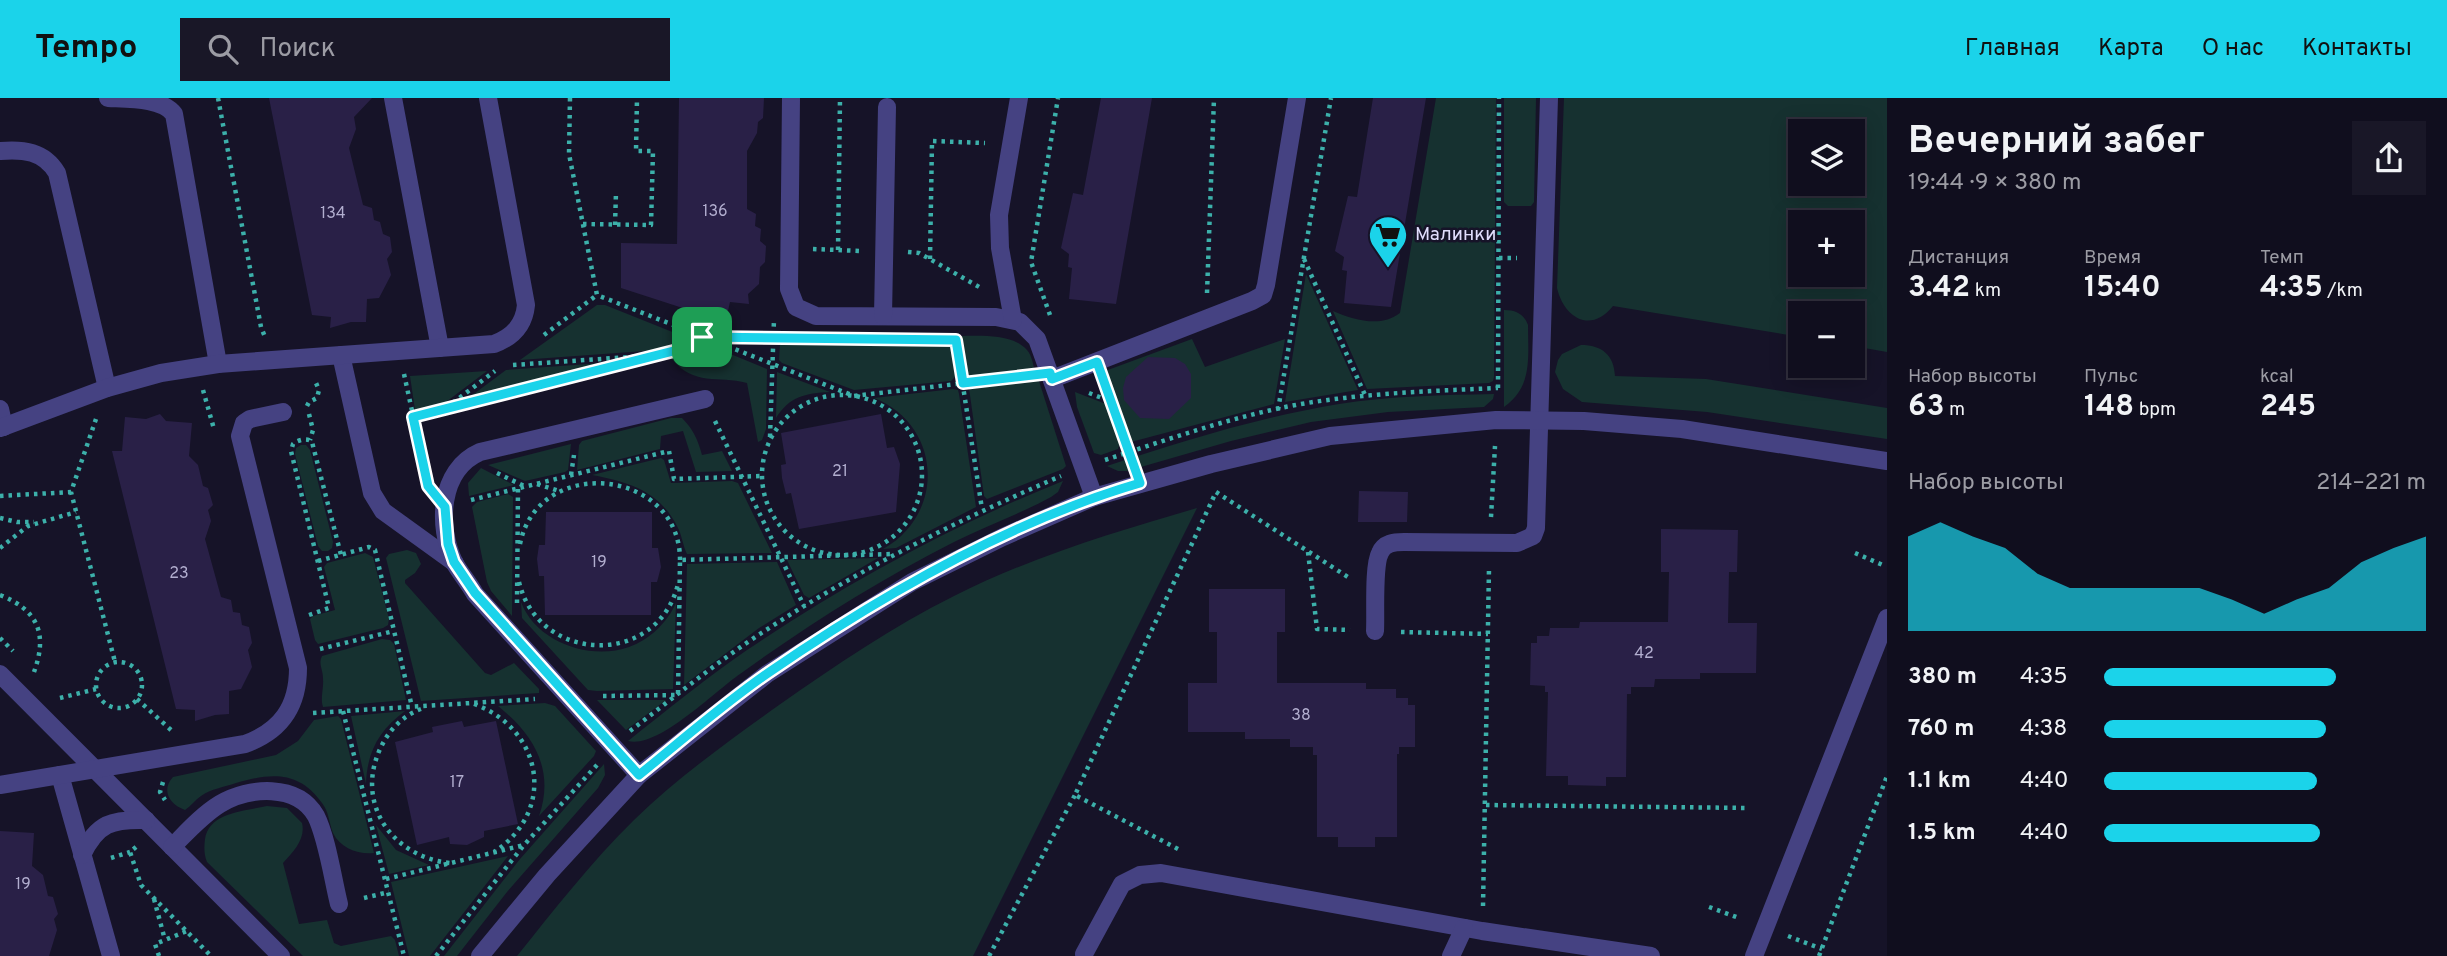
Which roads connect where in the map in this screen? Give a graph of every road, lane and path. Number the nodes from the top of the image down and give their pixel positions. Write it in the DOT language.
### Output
graph roads {
  1 [pos="108,98"];
  2 [pos="218,98"];
  3 [pos="393,98"];
  4 [pos="488,98"];
  5 [pos="570,98"];
  6 [pos="637,98"];
  7 [pos="791,98"];
  8 [pos="839,98"];
  9 [pos="1019,98"];
  10 [pos="1058,98"];
  11 [pos="1214,98"];
  12 [pos="1297,98"];
  13 [pos="1331,98"];
  14 [pos="1549,98"];
  15 [pos="887,107"];
  16 [pos="1012,144"];
  17 [pos="0,151"];
  18 [pos="616,192"];
  19 [pos="583,224"];
  20 [pos="615,225"];
  21 [pos="838,250"];
  22 [pos="1499,258"];
  23 [pos="1517,258"];
  24 [pos="930,259"];
  25 [pos="1304,259"];
  26 [pos="883,316"];
  27 [pos="1206,319"];
  28 [pos="1013,320"];
  29 [pos="1054,326"];
  30 [pos="702,337"];
  31 [pos="813,338"];
  32 [pos="943,340"];
  33 [pos="270,341"];
  34 [pos="713,341"];
  35 [pos="440,348"];
  36 [pos="341,355"];
  37 [pos="658,355"];
  38 [pos="1097,362"];
  39 [pos="218,364"];
  40 [pos="490,366"];
  41 [pos="416,371"];
  42 [pos="1051,376"];
  43 [pos="311,379"];
  44 [pos="963,383"];
  45 [pos="202,386"];
  46 [pos="107,388"];
  47 [pos="1365,395"];
  48 [pos="854,396"];
  49 [pos="705,399"];
  50 [pos="1278,410"];
  51 [pos="283,411"];
  52 [pos="97,415"];
  53 [pos="413,417"];
  54 [pos="1539,420"];
  55 [pos="1,422"];
  56 [pos="216,439"];
  57 [pos="310,440"];
  58 [pos="1887,461"];
  59 [pos="742,476"];
  60 [pos="762,476"];
  61 [pos="1140,483"];
  62 [pos="537,484"];
  63 [pos="518,488"];
  64 [pos="71,492"];
  65 [pos="560,492"];
  66 [pos="0,495"];
  67 [pos="1094,497"];
  68 [pos="445,507"];
  69 [pos="982,509"];
  70 [pos="76,512"];
  71 [pos="0,518"];
  72 [pos="38,522"];
  73 [pos="0,548"];
  74 [pos="1855,553"];
  75 [pos="893,554"];
  76 [pos="517,555"];
  77 [pos="842,555"];
  78 [pos="781,557"];
  79 [pos="680,560"];
  80 [pos="318,561"];
  81 [pos="454,562"];
  82 [pos="1885,566"];
  83 [pos="517,575"];
  84 [pos="680,575"];
  85 [pos="0,596"];
  86 [pos="1376,596"];
  87 [pos="804,606"];
  88 [pos="517,610"];
  89 [pos="1887,618"];
  90 [pos="394,631"];
  91 [pos="1375,631"];
  92 [pos="0,638"];
  93 [pos="312,651"];
  94 [pos="17,655"];
  95 [pos="114,662"];
  96 [pos="26,663"];
  97 [pos="34,672"];
  98 [pos="0,674"];
  99 [pos="43,681"];
  100 [pos="52,689"];
  101 [pos="96,689"];
  102 [pos="567,696"];
  103 [pos="60,698"];
  104 [pos="137,699"];
  105 [pos="469,703"];
  106 [pos="68,706"];
  107 [pos="428,706"];
  108 [pos="412,707"];
  109 [pos="343,711"];
  110 [pos="286,715"];
  111 [pos="162,736"];
  112 [pos="95,769"];
  113 [pos="60,775"];
  114 [pos="639,775"];
  115 [pos="1887,776"];
  116 [pos="0,785"];
  117 [pos="1075,795"];
  118 [pos="1486,805"];
  119 [pos="1749,808"];
  120 [pos="146,820"];
  121 [pos="524,845"];
  122 [pos="172,847"];
  123 [pos="1182,851"];
  124 [pos="494,852"];
  125 [pos="82,855"];
  126 [pos="450,863"];
  127 [pos="386,879"];
  128 [pos="339,904"];
  129 [pos="1709,907"];
  130 [pos="1739,918"];
  131 [pos="1464,928"];
  132 [pos="187,932"];
  133 [pos="1788,936"];
  134 [pos="165,940"];
  135 [pos="1822,949"];
  136 [pos="1084,954"];
  137 [pos="110,956"];
  138 [pos="159,956"];
  139 [pos="211,956"];
  140 [pos="281,956"];
  141 [pos="404,956"];
  142 [pos="480,956"];
  143 [pos="989,956"];
  144 [pos="1451,956"];
  145 [pos="1651,956"];
  146 [pos="1754,956"];
  147 [pos="1819,956"];
  1 -- 39 [label="street"];
  2 -- 33 [label="path"];
  3 -- 35 [label="street"];
  4 -- 35 [label="street"];
  5 -- 19 [label="path"];
  6 -- 20 [label="path"];
  7 -- 26 [label="street"];
  8 -- 21 [label="path"];
  9 -- 16 [label="street"];
  10 -- 29 [label="path"];
  11 -- 27 [label="path"];
  12 -- 27 [label="street"];
  13 -- 25 [label="path"];
  14 -- 54 [label="street"];
  15 -- 26 [label="street"];
  16 -- 24 [label="path"];
  16 -- 28 [label="street"];
  17 -- 46 [label="street"];
  18 -- 20 [label="path"];
  19 -- 20 [label="path"];
  19 -- 30 [label="path"];
  22 -- 23 [label="path"];
  25 -- 47 [label="path"];
  25 -- 50 [label="path"];
  26 -- 28 [label="street"];
  27 -- 38 [label="street"];
  28 -- 42 [label="street"];
  30 -- 31 [label="path"];
  30 -- 34 [label="path"];
  32 -- 44 [label="path"];
  34 -- 37 [label="path"];
  34 -- 48 [label="path"];
  35 -- 36 [label="street"];
  36 -- 39 [label="street"];
  36 -- 81 [label="street"];
  37 -- 40 [label="path"];
  37 -- 53 [label="path"];
  38 -- 42 [label="street"];
  38 -- 61 [label="path"];
  39 -- 46 [label="street"];
  41 -- 53 [label="path"];
  42 -- 44 [label="path"];
  42 -- 67 [label="street"];
  43 -- 57 [label="path"];
  44 -- 48 [label="path"];
  44 -- 69 [label="path"];
  45 -- 56 [label="path"];
  46 -- 55 [label="street"];
  48 -- 60 [label="path"];
  48 -- 77 [label="path"];
  49 -- 59 [label="path"];
  49 -- 68 [label="street"];
  51 -- 110 [label="street"];
  52 -- 64 [label="path"];
  53 -- 68 [label="path"];
  54 -- 58 [label="street"];
  54 -- 61 [label="street"];
  54 -- 86 [label="street"];
  59 -- 60 [label="path"];
  59 -- 62 [label="path"];
  59 -- 78 [label="path"];
  60 -- 77 [label="path"];
  61 -- 67 [label="street"];
  62 -- 63 [label="path"];
  62 -- 65 [label="path"];
  63 -- 68 [label="path"];
  63 -- 76 [label="path"];
  64 -- 66 [label="path"];
  64 -- 70 [label="path"];
  65 -- 76 [label="path"];
  65 -- 79 [label="path"];
  67 -- 114 [label="street"];
  68 -- 81 [label="street"];
  70 -- 72 [label="path"];
  70 -- 95 [label="path"];
  71 -- 72 [label="path"];
  72 -- 73 [label="path"];
  74 -- 82 [label="path"];
  75 -- 77 [label="path"];
  76 -- 83 [label="path"];
  77 -- 78 [label="path"];
  78 -- 79 [label="path"];
  78 -- 87 [label="path"];
  79 -- 84 [label="path"];
  80 -- 90 [label="path"];
  81 -- 102 [label="street"];
  83 -- 84 [label="path"];
  83 -- 88 [label="path"];
  84 -- 102 [label="path"];
  85 -- 97 [label="path"];
  86 -- 91 [label="street"];
  86 -- 117 [label="path"];
  89 -- 146 [label="street"];
  90 -- 93 [label="path"];
  90 -- 108 [label="path"];
  92 -- 94 [label="path"];
  95 -- 101 [label="path"];
  95 -- 104 [label="path"];
  96 -- 97 [label="path"];
  97 -- 99 [label="path"];
  98 -- 112 [label="street"];
  100 -- 103 [label="path"];
  101 -- 103 [label="path"];
  101 -- 104 [label="path"];
  102 -- 105 [label="path"];
  102 -- 114 [label="street"];
  103 -- 106 [label="path"];
  104 -- 111 [label="path"];
  105 -- 107 [label="path"];
  105 -- 124 [label="path"];
  107 -- 108 [label="path"];
  107 -- 126 [label="path"];
  108 -- 109 [label="path"];
  109 -- 110 [label="path"];
  109 -- 127 [label="path"];
  110 -- 112 [label="street"];
  112 -- 113 [label="street"];
  112 -- 120 [label="street"];
  113 -- 116 [label="street"];
  113 -- 125 [label="street"];
  114 -- 142 [label="street"];
  115 -- 135 [label="path"];
  117 -- 123 [label="path"];
  117 -- 143 [label="path"];
  118 -- 119 [label="path"];
  120 -- 122 [label="street"];
  120 -- 125 [label="street"];
  121 -- 124 [label="path"];
  122 -- 128 [label="street"];
  122 -- 140 [label="street"];
  124 -- 126 [label="path"];
  125 -- 137 [label="street"];
  126 -- 127 [label="path"];
  127 -- 141 [label="path"];
  129 -- 130 [label="path"];
  131 -- 136 [label="street"];
  131 -- 144 [label="street"];
  131 -- 145 [label="street"];
  132 -- 134 [label="path"];
  132 -- 134 [label="path"];
  132 -- 139 [label="path"];
  133 -- 135 [label="path"];
  134 -- 138 [label="path"];
  135 -- 147 [label="path"];
}
